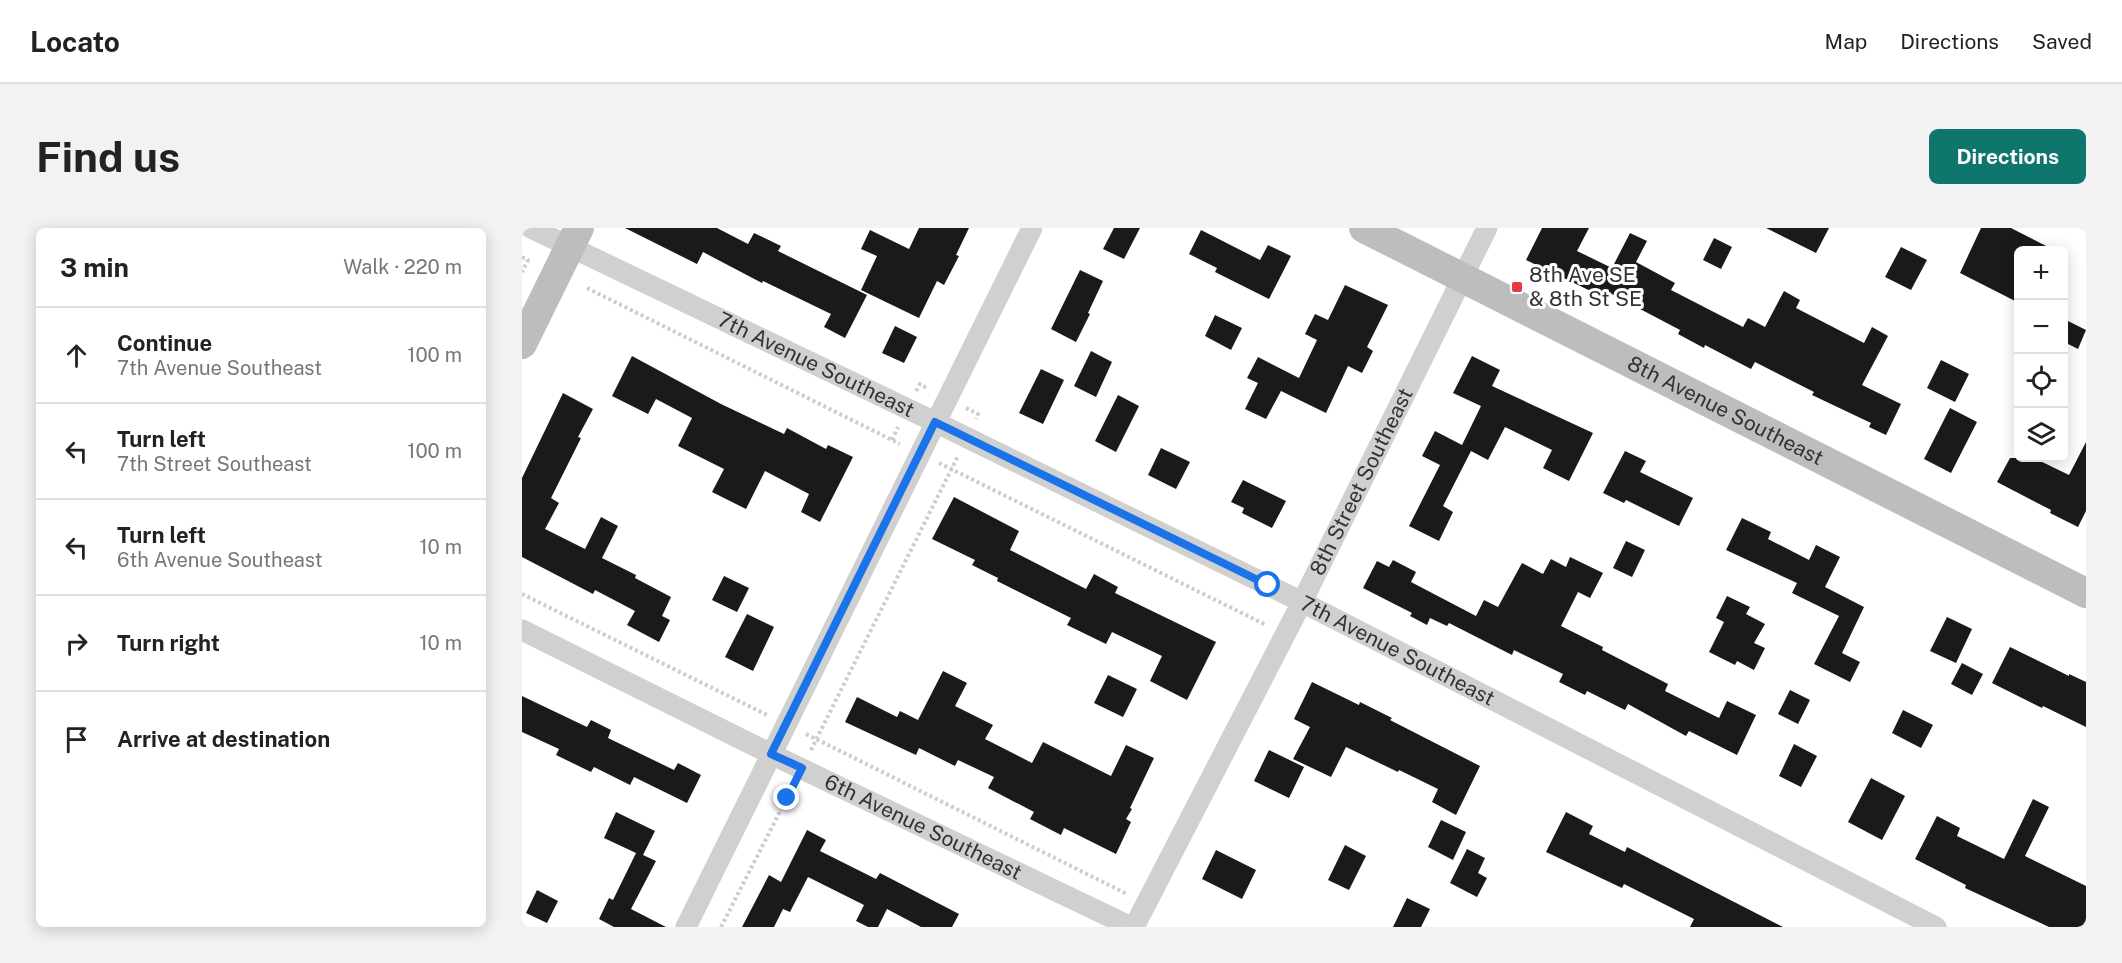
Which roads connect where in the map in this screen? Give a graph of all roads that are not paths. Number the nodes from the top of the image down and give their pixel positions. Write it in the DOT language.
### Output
graph roads {
  1 [pos="531,228"];
  2 [pos="1032,228"];
  3 [pos="1364,228"];
  4 [pos="1487,228"];
  5 [pos="574,238"];
  6 [pos="1463,276"];
  7 [pos="522,344"];
  8 [pos="935,422"];
  9 [pos="2086,593"];
  10 [pos="1302,602"];
  11 [pos="522,630"];
  12 [pos="771,754"];
  13 [pos="686,927"];
  14 [pos="1133,927"];
  15 [pos="1936,927"];
  1 -- 5 [label="street, 7th Avenue Southeast"];
  2 -- 8 [label="street"];
  3 -- 6 [label="street, 8th Avenue Southeast"];
  4 -- 6 [label="street, 8th Street Southeast"];
  5 -- 7 [label="street"];
  5 -- 8 [label="street, 7th Avenue Southeast"];
  6 -- 9 [label="street, 8th Avenue Southeast"];
  6 -- 10 [label="street, 8th Street Southeast"];
  8 -- 10 [label="street, 7th Avenue Southeast"];
  8 -- 12 [label="street"];
  10 -- 14 [label="street, 8th Street Southeast"];
  10 -- 15 [label="street, 7th Avenue Southeast"];
  11 -- 12 [label="street, 6th Avenue Southeast"];
  12 -- 13 [label="street"];
  12 -- 14 [label="street, 6th Avenue Southeast"];
}
